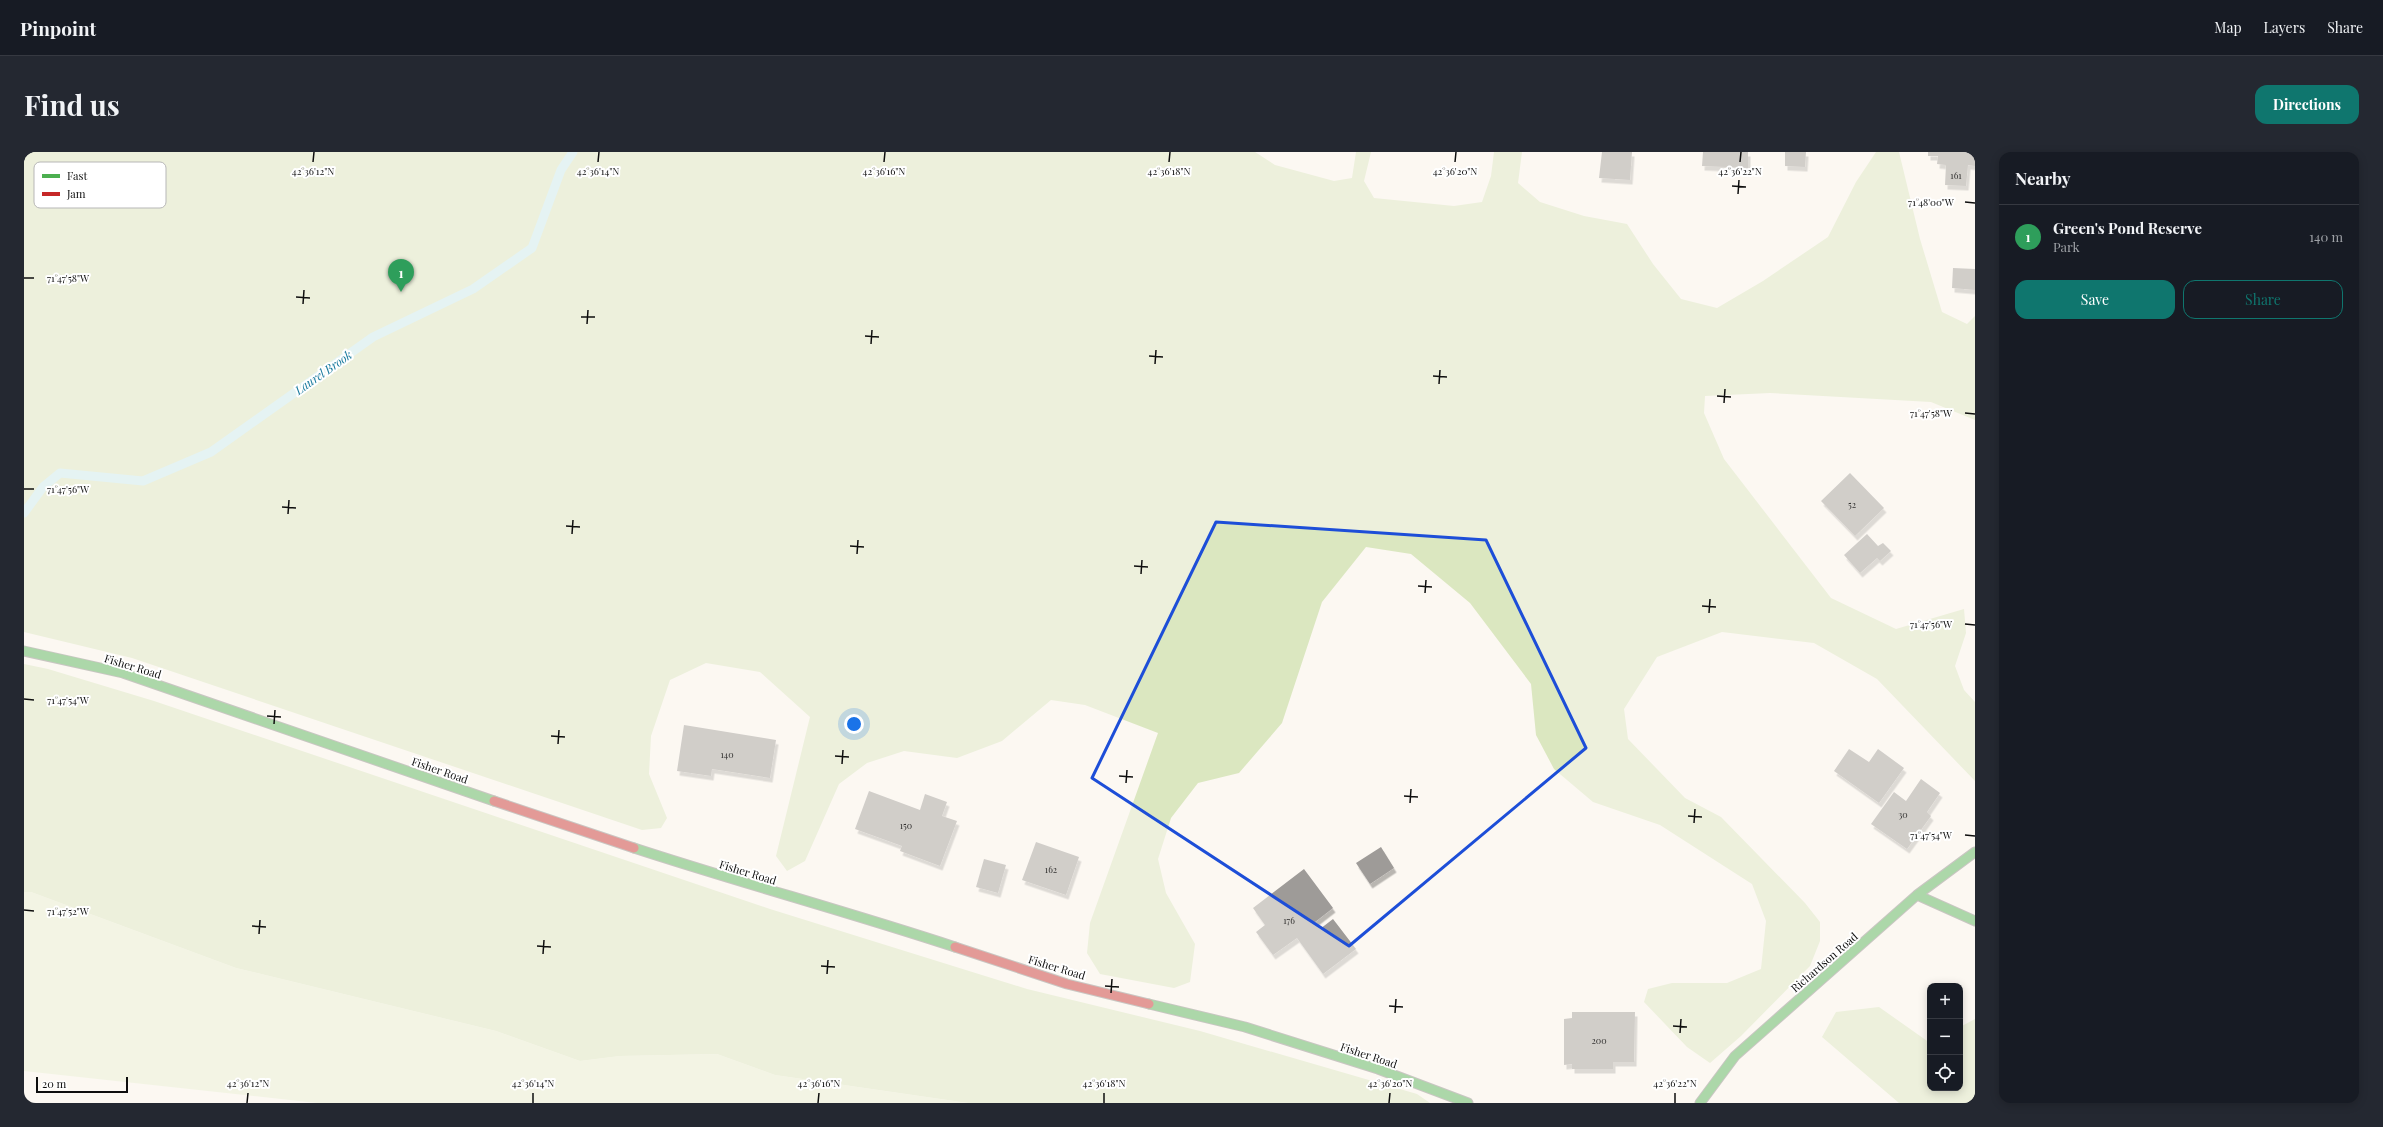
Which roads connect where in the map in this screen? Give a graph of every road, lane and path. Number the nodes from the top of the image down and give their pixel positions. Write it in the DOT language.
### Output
graph roads {
  1 [pos="24,651"];
  2 [pos="1975,852"];
  3 [pos="1917,895"];
  4 [pos="1975,921"];
  5 [pos="1468,1103"];
  6 [pos="1700,1103"];
  1 -- 5 [label="street, Fisher Road"];
  2 -- 3 [label="street, Richardson Road"];
  3 -- 4 [label="street"];
  3 -- 6 [label="street, Richardson Road"];
}
